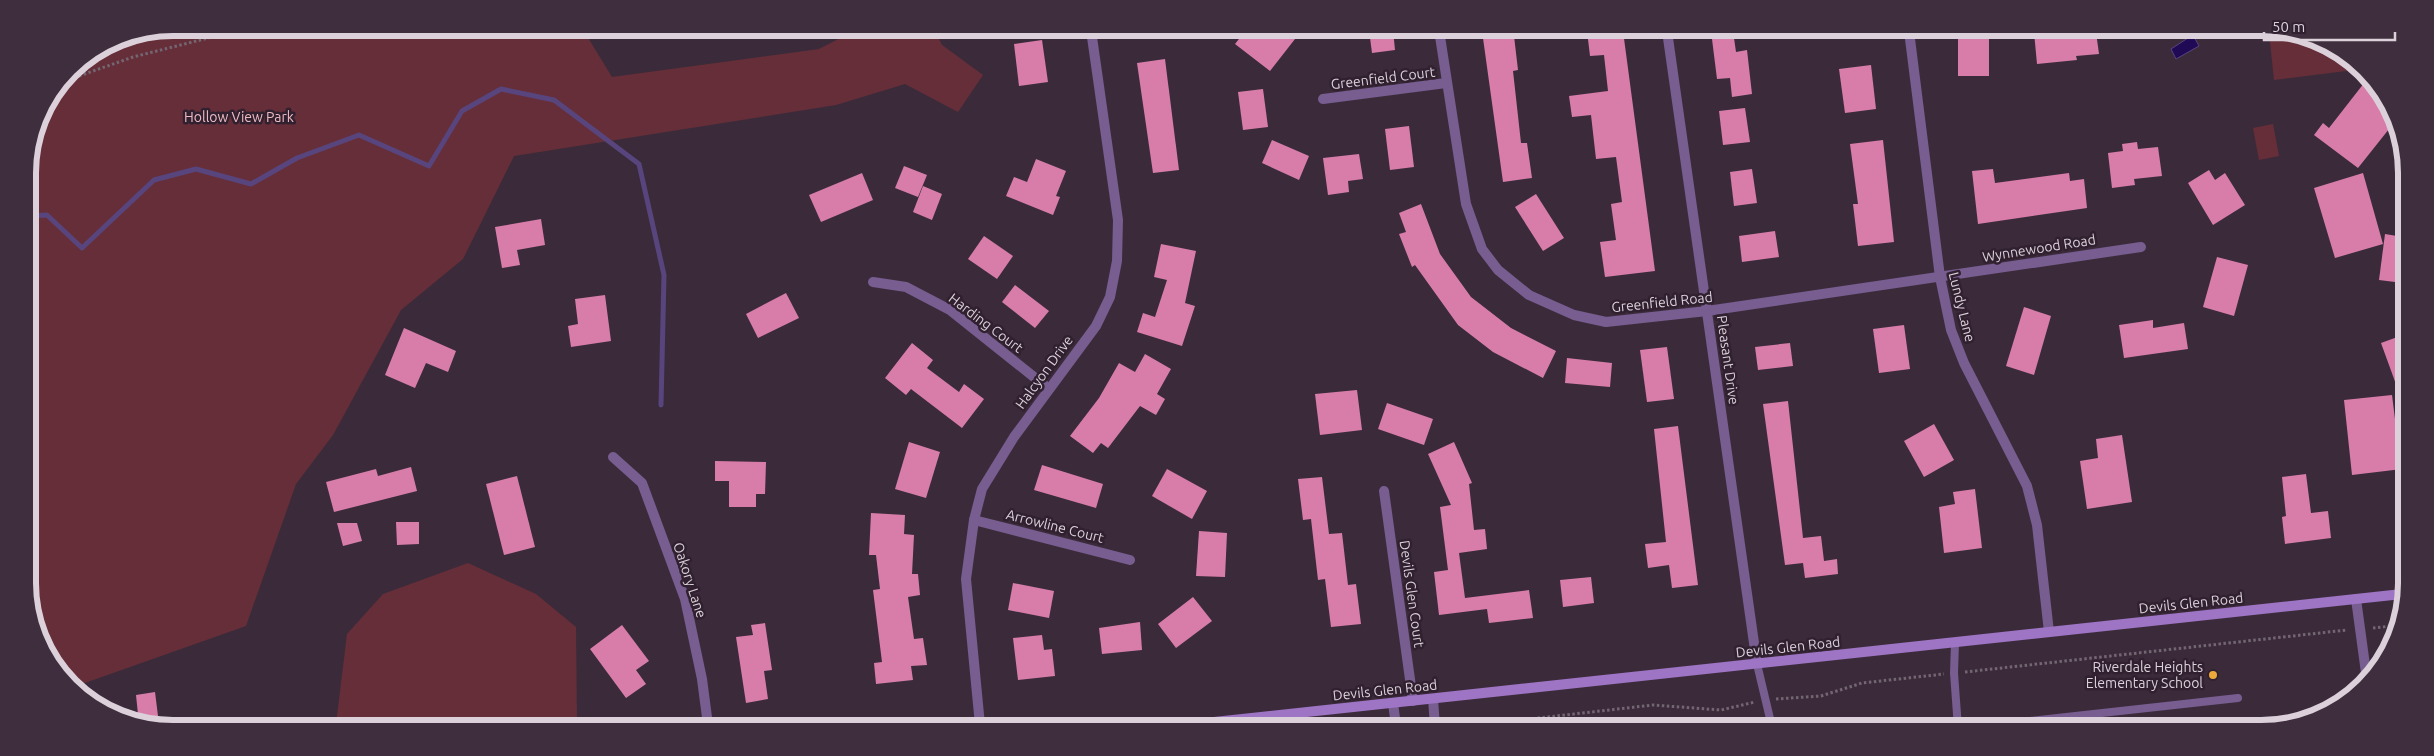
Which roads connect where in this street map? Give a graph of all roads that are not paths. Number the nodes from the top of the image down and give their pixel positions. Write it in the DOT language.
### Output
graph roads {
  1 [pos="1440,36"];
  2 [pos="1668,36"];
  3 [pos="1910,36"];
  4 [pos="1092,37"];
  5 [pos="1446,83"];
  6 [pos="1323,99"];
  7 [pos="2141,247"];
  8 [pos="1940,277"];
  9 [pos="873,282"];
  10 [pos="1707,311"];
  11 [pos="1049,389"];
  12 [pos="613,457"];
  13 [pos="1384,491"];
  14 [pos="974,520"];
  15 [pos="1130,560"];
  16 [pos="2397,595"];
  17 [pos="2356,599"];
  18 [pos="2049,632"];
  19 [pos="1955,642"];
  20 [pos="1757,664"];
  21 [pos="2366,671"];
  22 [pos="1433,698"];
  23 [pos="2238,698"];
  24 [pos="1413,701"];
  25 [pos="1393,703"];
  26 [pos="1238,719"];
  27 [pos="1395,719"];
  28 [pos="1435,719"];
  29 [pos="1770,719"];
  30 [pos="1957,719"];
  31 [pos="2052,719"];
  32 [pos="707,720"];
  33 [pos="979,720"];
  1 -- 5 [label="street, Greenfield Road"];
  2 -- 10 [label="street, Pleasant Drive"];
  3 -- 8 [label="street, Lundy Lane"];
  4 -- 11 [label="street, Halcyon Drive"];
  5 -- 6 [label="street, Greenfield Court"];
  5 -- 10 [label="street, Greenfield Road"];
  7 -- 8 [label="street, Wynnewood Road"];
  8 -- 10 [label="street, Greenfield Road"];
  8 -- 18 [label="street, Lundy Lane"];
  9 -- 11 [label="street, Harding Court"];
  10 -- 20 [label="street, Pleasant Drive"];
  11 -- 14 [label="street, Halcyon Drive"];
  12 -- 32 [label="street, Oakory Lane"];
  13 -- 24 [label="street, Devils Glen Court"];
  14 -- 15 [label="street, Arrowline Court"];
  14 -- 33 [label="street, Halcyon Drive"];
  16 -- 17 [label="main road, Devils Glen Road"];
  17 -- 18 [label="main road, Devils Glen Road"];
  17 -- 21 [label="street"];
  18 -- 19 [label="main road, Devils Glen Road"];
  19 -- 20 [label="main road, Devils Glen Road"];
  19 -- 30 [label="lane"];
  20 -- 22 [label="main road, Devils Glen Road"];
  20 -- 29 [label="lane"];
  22 -- 24 [label="main road, Devils Glen Road"];
  22 -- 28 [label="street"];
  23 -- 31 [label="lane"];
  24 -- 25 [label="main road, Devils Glen Road"];
  25 -- 26 [label="main road, Devils Glen Road"];
  25 -- 27 [label="street"];
}
